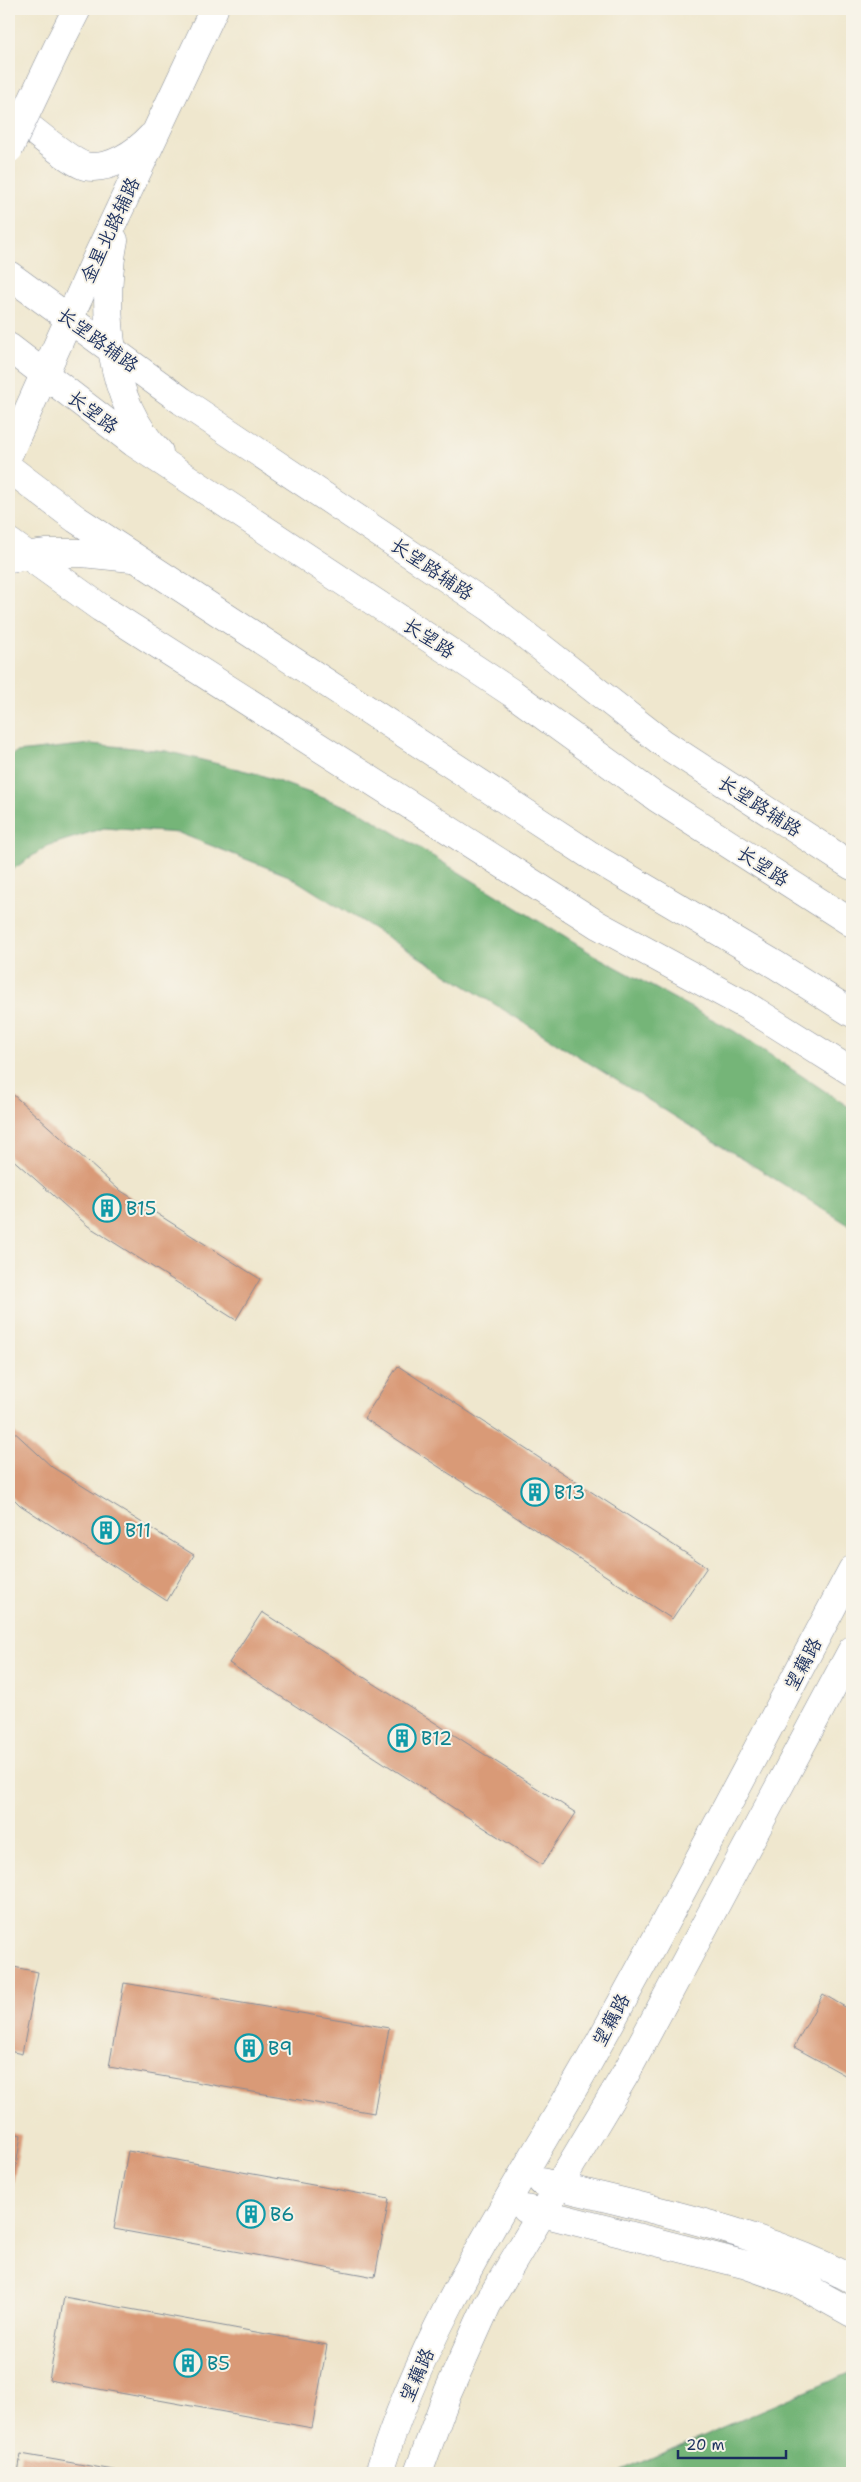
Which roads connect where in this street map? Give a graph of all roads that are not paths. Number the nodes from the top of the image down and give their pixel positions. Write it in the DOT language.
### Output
graph roads {
  1 [pos="77,9"];
  2 [pos="214,9"];
  3 [pos="9,111"];
  4 [pos="156,130"];
  5 [pos="9,149"];
  6 [pos="121,204"];
  7 [pos="9,275"];
  8 [pos="69,319"];
  9 [pos="9,347"];
  10 [pos="112,351"];
  11 [pos="44,374"];
  12 [pos="9,453"];
  13 [pos="9,468"];
  14 [pos="186,477"];
  15 [pos="15,552"];
  16 [pos="137,558"];
  17 [pos="852,866"];
  18 [pos="852,923"];
  19 [pos="852,1014"];
  20 [pos="852,1072"];
  21 [pos="852,1570"];
  22 [pos="852,1650"];
  23 [pos="522,2177"];
  24 [pos="558,2186"];
  25 [pos="506,2204"];
  26 [pos="542,2213"];
  27 [pos="852,2279"];
  28 [pos="852,2313"];
  29 [pos="378,2473"];
  30 [pos="418,2473"];
  1 -- 5 [label="street, bridge"];
  2 -- 4 [label="street, 金星北路辅路"];
  3 -- 4 [label="street"];
  4 -- 6 [label="street, 金星北路辅路"];
  6 -- 8 [label="street, 金星北路辅路"];
  6 -- 10 [label="street"];
  7 -- 8 [label="street, 长望路辅路"];
  8 -- 10 [label="street, 长望路辅路"];
  8 -- 11 [label="street, 金星北路辅路"];
  9 -- 11 [label="street, 长望路"];
  10 -- 14 [label="street"];
  10 -- 17 [label="street, 长望路辅路"];
  11 -- 12 [label="street, 金星北路辅路"];
  11 -- 14 [label="street, 长望路"];
  13 -- 16 [label="street"];
  14 -- 18 [label="street, 长望路"];
  15 -- 16 [label="street"];
  15 -- 20 [label="street"];
  16 -- 19 [label="street"];
  21 -- 23 [label="street, 望藕路"];
  22 -- 24 [label="street, 望藕路"];
  23 -- 24 [label="street"];
  23 -- 25 [label="street, 望藕路"];
  24 -- 26 [label="street, 望藕路"];
  24 -- 27 [label="street"];
  25 -- 26 [label="street"];
  25 -- 29 [label="street, 望藕路"];
  26 -- 28 [label="street"];
  26 -- 30 [label="street, 望藕路"];
}
